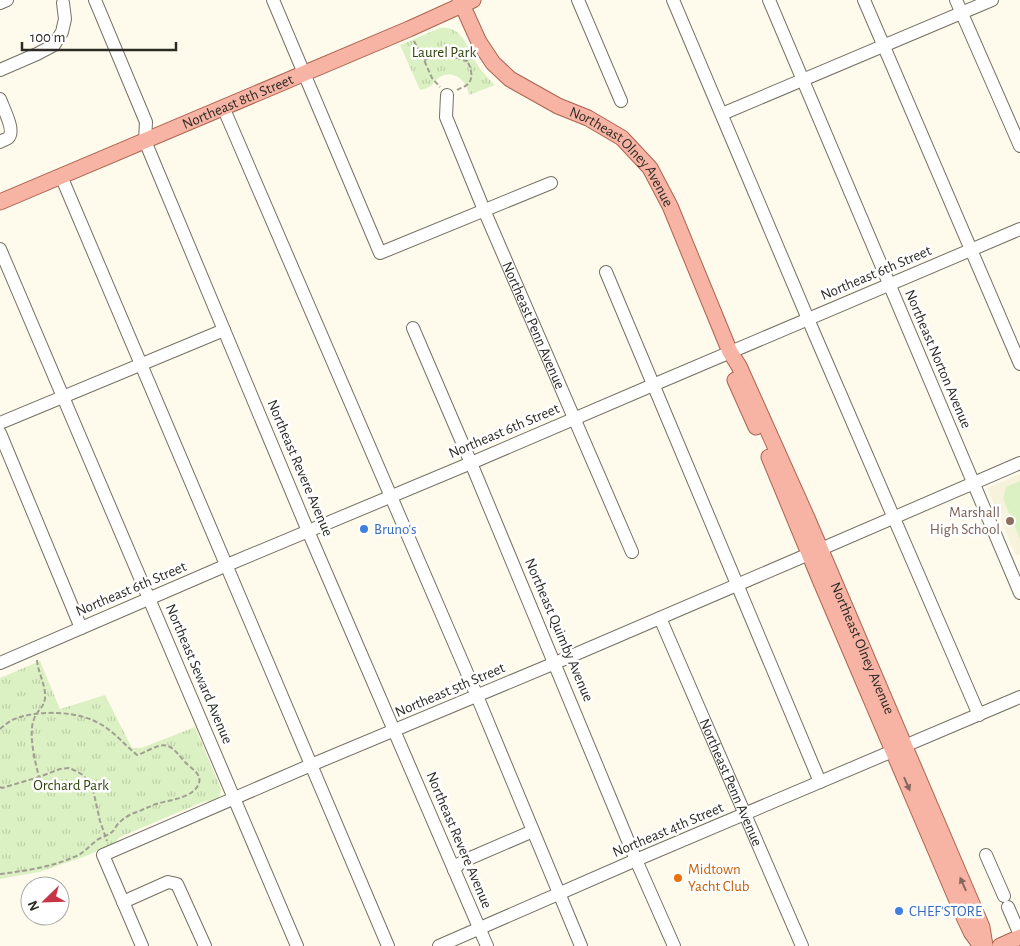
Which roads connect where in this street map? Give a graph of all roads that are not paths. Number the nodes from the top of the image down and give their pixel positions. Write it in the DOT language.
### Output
graph roads {
  1 [pos="7,0"];
  2 [pos="95,0"];
  3 [pos="273,0"];
  4 [pos="578,0"];
  5 [pos="673,0"];
  6 [pos="769,0"];
  7 [pos="864,0"];
  8 [pos="956,0"];
  9 [pos="992,0"];
  10 [pos="64,1"];
  11 [pos="465,2"];
  12 [pos="0,3"];
  13 [pos="962,13"];
  14 [pos="883,46"];
  15 [pos="0,70"];
  16 [pos="304,73"];
  17 [pos="802,80"];
  18 [pos="447,95"];
  19 [pos="0,99"];
  20 [pos="621,101"];
  21 [pos="223,107"];
  22 [pos="722,114"];
  23 [pos="144,141"];
  24 [pos="0,142"];
  25 [pos="1020,146"];
  26 [pos="61,176"];
  27 [pos="551,183"];
  28 [pos="0,202"];
  29 [pos="484,210"];
  30 [pos="1020,229"];
  31 [pos="0,249"];
  32 [pos="972,250"];
  33 [pos="606,272"];
  34 [pos="889,284"];
  35 [pos="808,319"];
  36 [pos="413,328"];
  37 [pos="224,330"];
  38 [pos="730,352"];
  39 [pos="142,364"];
  40 [pos="1020,364"];
  41 [pos="653,384"];
  42 [pos="63,397"];
  43 [pos="574,419"];
  44 [pos="0,423"];
  45 [pos="0,433"];
  46 [pos="471,463"];
  47 [pos="1020,463"];
  48 [pos="973,483"];
  49 [pos="390,497"];
  50 [pos="893,517"];
  51 [pos="308,531"];
  52 [pos="632,552"];
  53 [pos="815,552"];
  54 [pos="227,565"];
  55 [pos="737,584"];
  56 [pos="1020,593"];
  57 [pos="149,599"];
  58 [pos="660,618"];
  59 [pos="81,628"];
  60 [pos="0,663"];
  61 [pos="555,663"];
  62 [pos="477,696"];
  63 [pos="1020,697"];
  64 [pos="979,715"];
  65 [pos="394,730"];
  66 [pos="899,749"];
  67 [pos="311,765"];
  68 [pos="820,782"];
  69 [pos="234,798"];
  70 [pos="745,814"];
  71 [pos="533,831"];
  72 [pos="447,853"];
  73 [pos="481,853"];
  74 [pos="986,855"];
  75 [pos="636,860"];
  76 [pos="454,870"];
  77 [pos="559,894"];
  78 [pos="123,902"];
  79 [pos="480,929"];
  80 [pos="1020,936"];
  81 [pos="142,946"];
  82 [pos="205,946"];
  83 [pos="297,946"];
  84 [pos="388,946"];
  85 [pos="439,946"];
  86 [pos="487,946"];
  87 [pos="581,946"];
  88 [pos="674,946"];
  89 [pos="802,946"];
  90 [pos="983,946"];
  91 [pos="1000,946"];
  1 -- 12 [label="street"];
  2 -- 23 [label="street, Northeast Revere Avenue"];
  3 -- 16 [label="street"];
  4 -- 20 [label="street"];
  5 -- 22 [label="street"];
  6 -- 17 [label="street, Northeast Norton Avenue"];
  7 -- 14 [label="street"];
  8 -- 13 [label="street"];
  9 -- 13 [label="street"];
  10 -- 15 [label="street"];
  11 -- 16 [label="main road, Northeast 8th Street"];
  11 -- 38 [label="main road, Northeast Olney Avenue"];
  13 -- 14 [label="street"];
  13 -- 25 [label="street"];
  14 -- 17 [label="street"];
  14 -- 32 [label="street"];
  16 -- 21 [label="main road, Northeast 8th Street"];
  16 -- 29 [label="street"];
  17 -- 22 [label="street"];
  17 -- 34 [label="street, Northeast Norton Avenue"];
  18 -- 29 [label="street, Northeast Penn Avenue"];
  19 -- 24 [label="street"];
  21 -- 23 [label="main road, Northeast 8th Street"];
  21 -- 49 [label="street"];
  22 -- 35 [label="street"];
  23 -- 26 [label="main road, Northeast 8th Street"];
  23 -- 37 [label="street, Northeast Revere Avenue"];
  26 -- 28 [label="main road, Northeast 8th Street"];
  26 -- 39 [label="street"];
  27 -- 29 [label="street"];
  29 -- 43 [label="street, Northeast Penn Avenue"];
  30 -- 32 [label="street, Northeast 6th Street"];
  31 -- 42 [label="street, Northeast Seward Avenue"];
  32 -- 34 [label="street, Northeast 6th Street"];
  32 -- 40 [label="street"];
  33 -- 41 [label="street"];
  34 -- 35 [label="street, Northeast 6th Street"];
  34 -- 48 [label="street, Northeast Norton Avenue"];
  35 -- 38 [label="street, Northeast 6th Street"];
  35 -- 50 [label="street"];
  36 -- 46 [label="street, Northeast Quimby Avenue"];
  37 -- 39 [label="street"];
  37 -- 51 [label="street, Northeast Revere Avenue"];
  38 -- 41 [label="street, Northeast 6th Street"];
  38 -- 53 [label="main road, Northeast Olney Avenue"];
  39 -- 42 [label="street"];
  39 -- 54 [label="street"];
  41 -- 43 [label="street, Northeast 6th Street"];
  41 -- 55 [label="street"];
  42 -- 44 [label="street"];
  42 -- 57 [label="street, Northeast Seward Avenue"];
  43 -- 46 [label="street, Northeast 6th Street"];
  43 -- 52 [label="street, Northeast Penn Avenue"];
  45 -- 59 [label="street"];
  46 -- 49 [label="street, Northeast 6th Street"];
  46 -- 61 [label="street, Northeast Quimby Avenue"];
  47 -- 48 [label="street, Northeast 5th Street"];
  48 -- 50 [label="street, Northeast 5th Street"];
  48 -- 56 [label="street, Northeast Norton Avenue"];
  49 -- 51 [label="street, Northeast 6th Street"];
  49 -- 62 [label="street"];
  50 -- 53 [label="street, Northeast 5th Street"];
  50 -- 64 [label="street"];
  51 -- 54 [label="street, Northeast 6th Street"];
  51 -- 65 [label="street, Northeast Revere Avenue"];
  53 -- 55 [label="street, Northeast 5th Street"];
  53 -- 66 [label="main road, Northeast Olney Avenue"];
  54 -- 57 [label="street, Northeast 6th Street"];
  54 -- 67 [label="street"];
  55 -- 58 [label="street, Northeast 5th Street"];
  55 -- 68 [label="street"];
  57 -- 59 [label="street, Northeast 6th Street"];
  57 -- 69 [label="street, Northeast Seward Avenue"];
  58 -- 61 [label="street, Northeast 5th Street"];
  58 -- 70 [label="street, Northeast Penn Avenue"];
  59 -- 60 [label="street, Northeast 6th Street"];
  61 -- 62 [label="street, Northeast 5th Street"];
  61 -- 75 [label="street, Northeast Quimby Avenue"];
  62 -- 65 [label="street, Northeast 5th Street"];
  62 -- 71 [label="street"];
  63 -- 64 [label="street, Northeast 4th Street"];
  64 -- 66 [label="street, Northeast 4th Street"];
  65 -- 67 [label="street, Northeast 5th Street"];
  65 -- 72 [label="street, Northeast Revere Avenue"];
  66 -- 68 [label="street, Northeast 4th Street"];
  66 -- 90 [label="main road, Northeast Olney Avenue"];
  67 -- 69 [label="street, Northeast 5th Street"];
  67 -- 84 [label="street"];
  68 -- 70 [label="street, Northeast 4th Street"];
  69 -- 78 [label="street, Northeast 5th Street"];
  69 -- 83 [label="street, Northeast Seward Avenue"];
  70 -- 75 [label="street, Northeast 4th Street"];
  70 -- 89 [label="street, Northeast Penn Avenue"];
  71 -- 73 [label="street"];
  71 -- 77 [label="street"];
  72 -- 73 [label="street"];
  72 -- 76 [label="street, Northeast Revere Avenue"];
  73 -- 76 [label="street"];
  74 -- 80 [label="street"];
  75 -- 77 [label="street, Northeast 4th Street"];
  75 -- 88 [label="street, Northeast Quimby Avenue"];
  76 -- 79 [label="street, Northeast Revere Avenue"];
  77 -- 79 [label="street, Northeast 4th Street"];
  77 -- 87 [label="street"];
  78 -- 81 [label="street"];
  78 -- 82 [label="street"];
  79 -- 85 [label="street, Northeast 4th Street"];
  79 -- 86 [label="street, Northeast Revere Avenue"];
  80 -- 91 [label="main road"];
}
